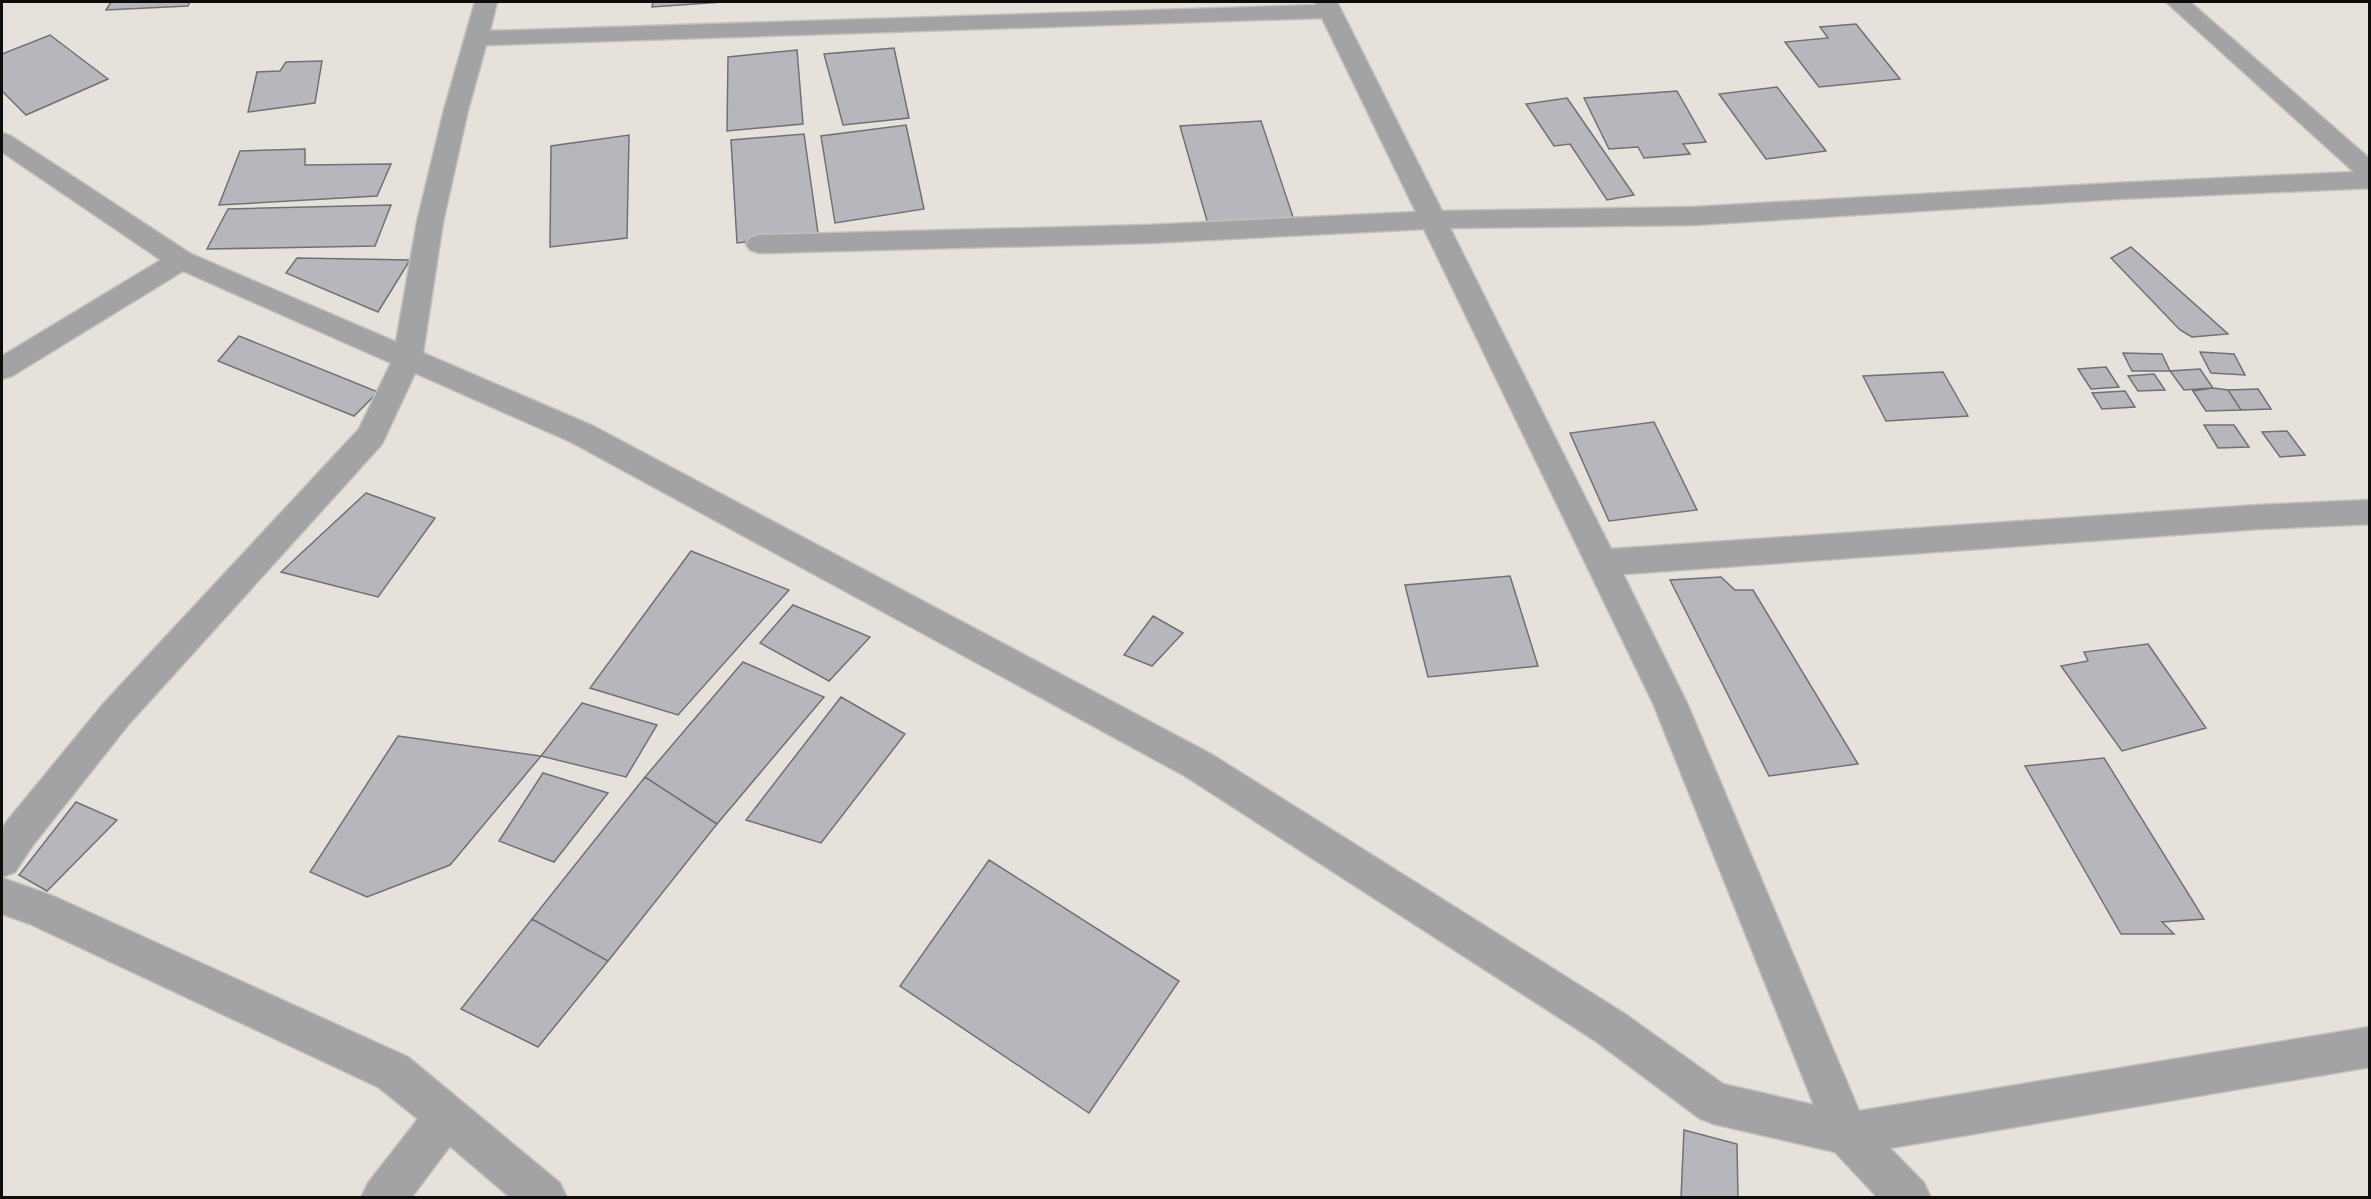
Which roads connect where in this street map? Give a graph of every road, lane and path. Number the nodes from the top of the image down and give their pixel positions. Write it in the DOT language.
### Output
graph roads {
  1 [pos="486,2"];
  2 [pos="2178,2"];
  3 [pos="1328,6"];
  4 [pos="476,38"];
  5 [pos="2,141"];
  6 [pos="2370,173"];
  7 [pos="2370,180"];
  8 [pos="1434,219"];
  9 [pos="759,244"];
  10 [pos="181,260"];
  11 [pos="408,358"];
  12 [pos="2,369"];
  13 [pos="2370,512"];
  14 [pos="1601,563"];
  15 [pos="2,861"];
  16 [pos="2,896"];
  17 [pos="2370,1047"];
  18 [pos="447,1116"];
  19 [pos="1847,1134"];
  20 [pos="383,1197"];
  21 [pos="545,1197"];
  22 [pos="1909,1197"];
  1 -- 4 [label="street"];
  2 -- 6 [label="street"];
  3 -- 4 [label="street"];
  3 -- 8 [label="street"];
  4 -- 11 [label="street"];
  5 -- 10 [label="street"];
  7 -- 8 [label="street"];
  8 -- 9 [label="street"];
  8 -- 14 [label="street"];
  10 -- 11 [label="street"];
  10 -- 12 [label="street"];
  11 -- 15 [label="street"];
  11 -- 19 [label="street"];
  13 -- 14 [label="street"];
  14 -- 19 [label="street"];
  16 -- 18 [label="street"];
  17 -- 19 [label="street"];
  18 -- 20 [label="street"];
  18 -- 21 [label="street"];
  19 -- 22 [label="street"];
}
